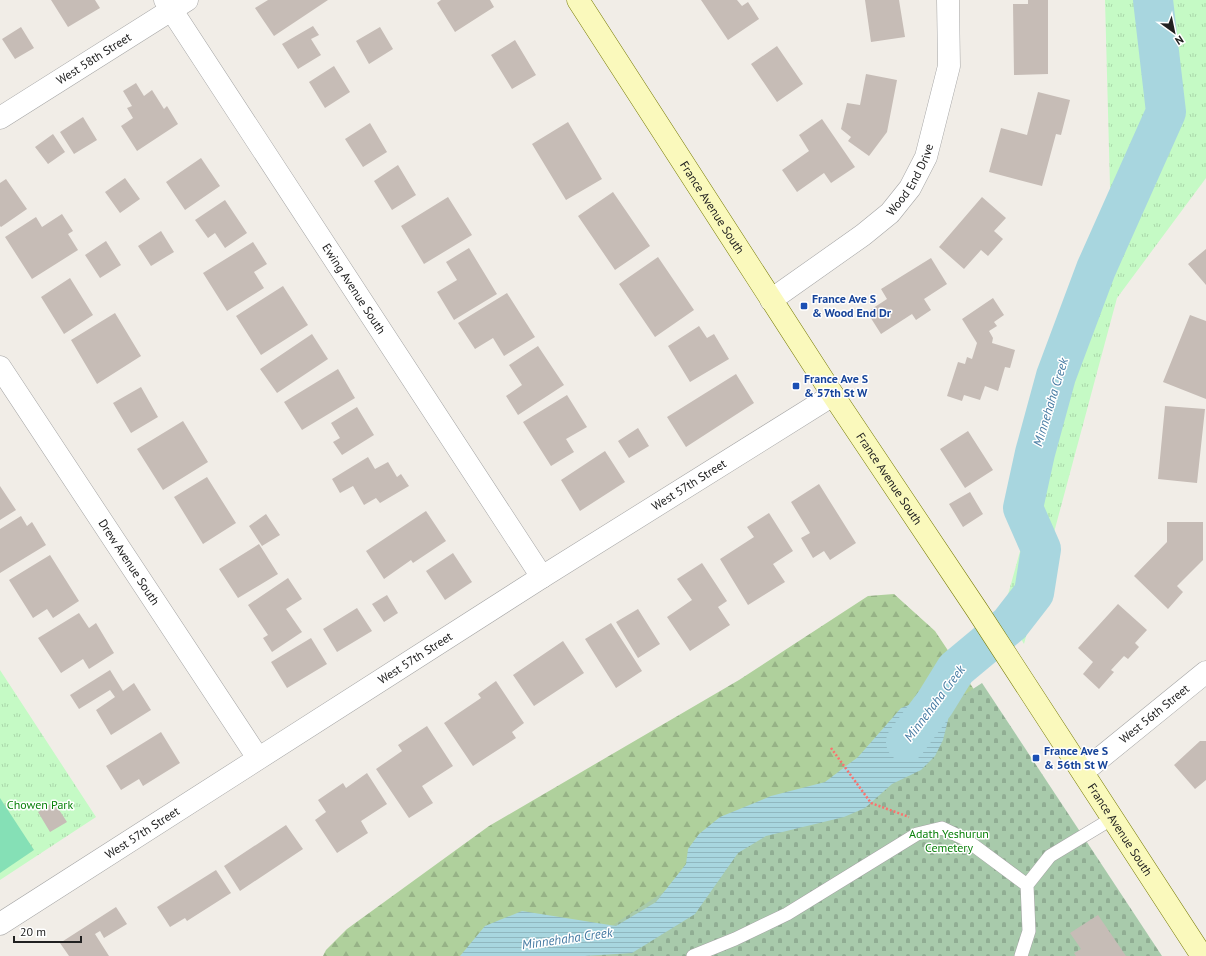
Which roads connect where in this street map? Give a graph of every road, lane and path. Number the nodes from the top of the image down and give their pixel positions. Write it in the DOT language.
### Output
graph roads {
  1 [pos="578,0"];
  2 [pos="948,0"];
  3 [pos="174,3"];
  4 [pos="0,118"];
  5 [pos="771,300"];
  6 [pos="0,367"];
  7 [pos="833,395"];
  8 [pos="542,577"];
  9 [pos="1206,672"];
  10 [pos="831,748"];
  11 [pos="258,758"];
  12 [pos="1083,772"];
  13 [pos="910,818"];
  14 [pos="1113,818"];
  15 [pos="1027,885"];
  16 [pos="0,924"];
  17 [pos="693,956"];
  18 [pos="1022,956"];
  19 [pos="1202,956"];
  1 -- 5 [label="main road, France Avenue South"];
  2 -- 5 [label="street, Wood End Drive"];
  3 -- 4 [label="street, West 58th Street"];
  3 -- 8 [label="street, Ewing Avenue South"];
  5 -- 7 [label="main road, France Avenue South"];
  6 -- 11 [label="street, Drew Avenue South"];
  7 -- 8 [label="street, West 57th Street"];
  7 -- 12 [label="main road, France Avenue South"];
  8 -- 11 [label="street, West 57th Street"];
  9 -- 12 [label="street, West 56th Street"];
  10 -- 13 [label="path"];
  11 -- 16 [label="street, West 57th Street"];
  12 -- 14 [label="main road, France Avenue South"];
  14 -- 15 [label="lane"];
  14 -- 19 [label="main road, France Avenue South"];
  15 -- 17 [label="lane"];
  15 -- 18 [label="lane"];
}
